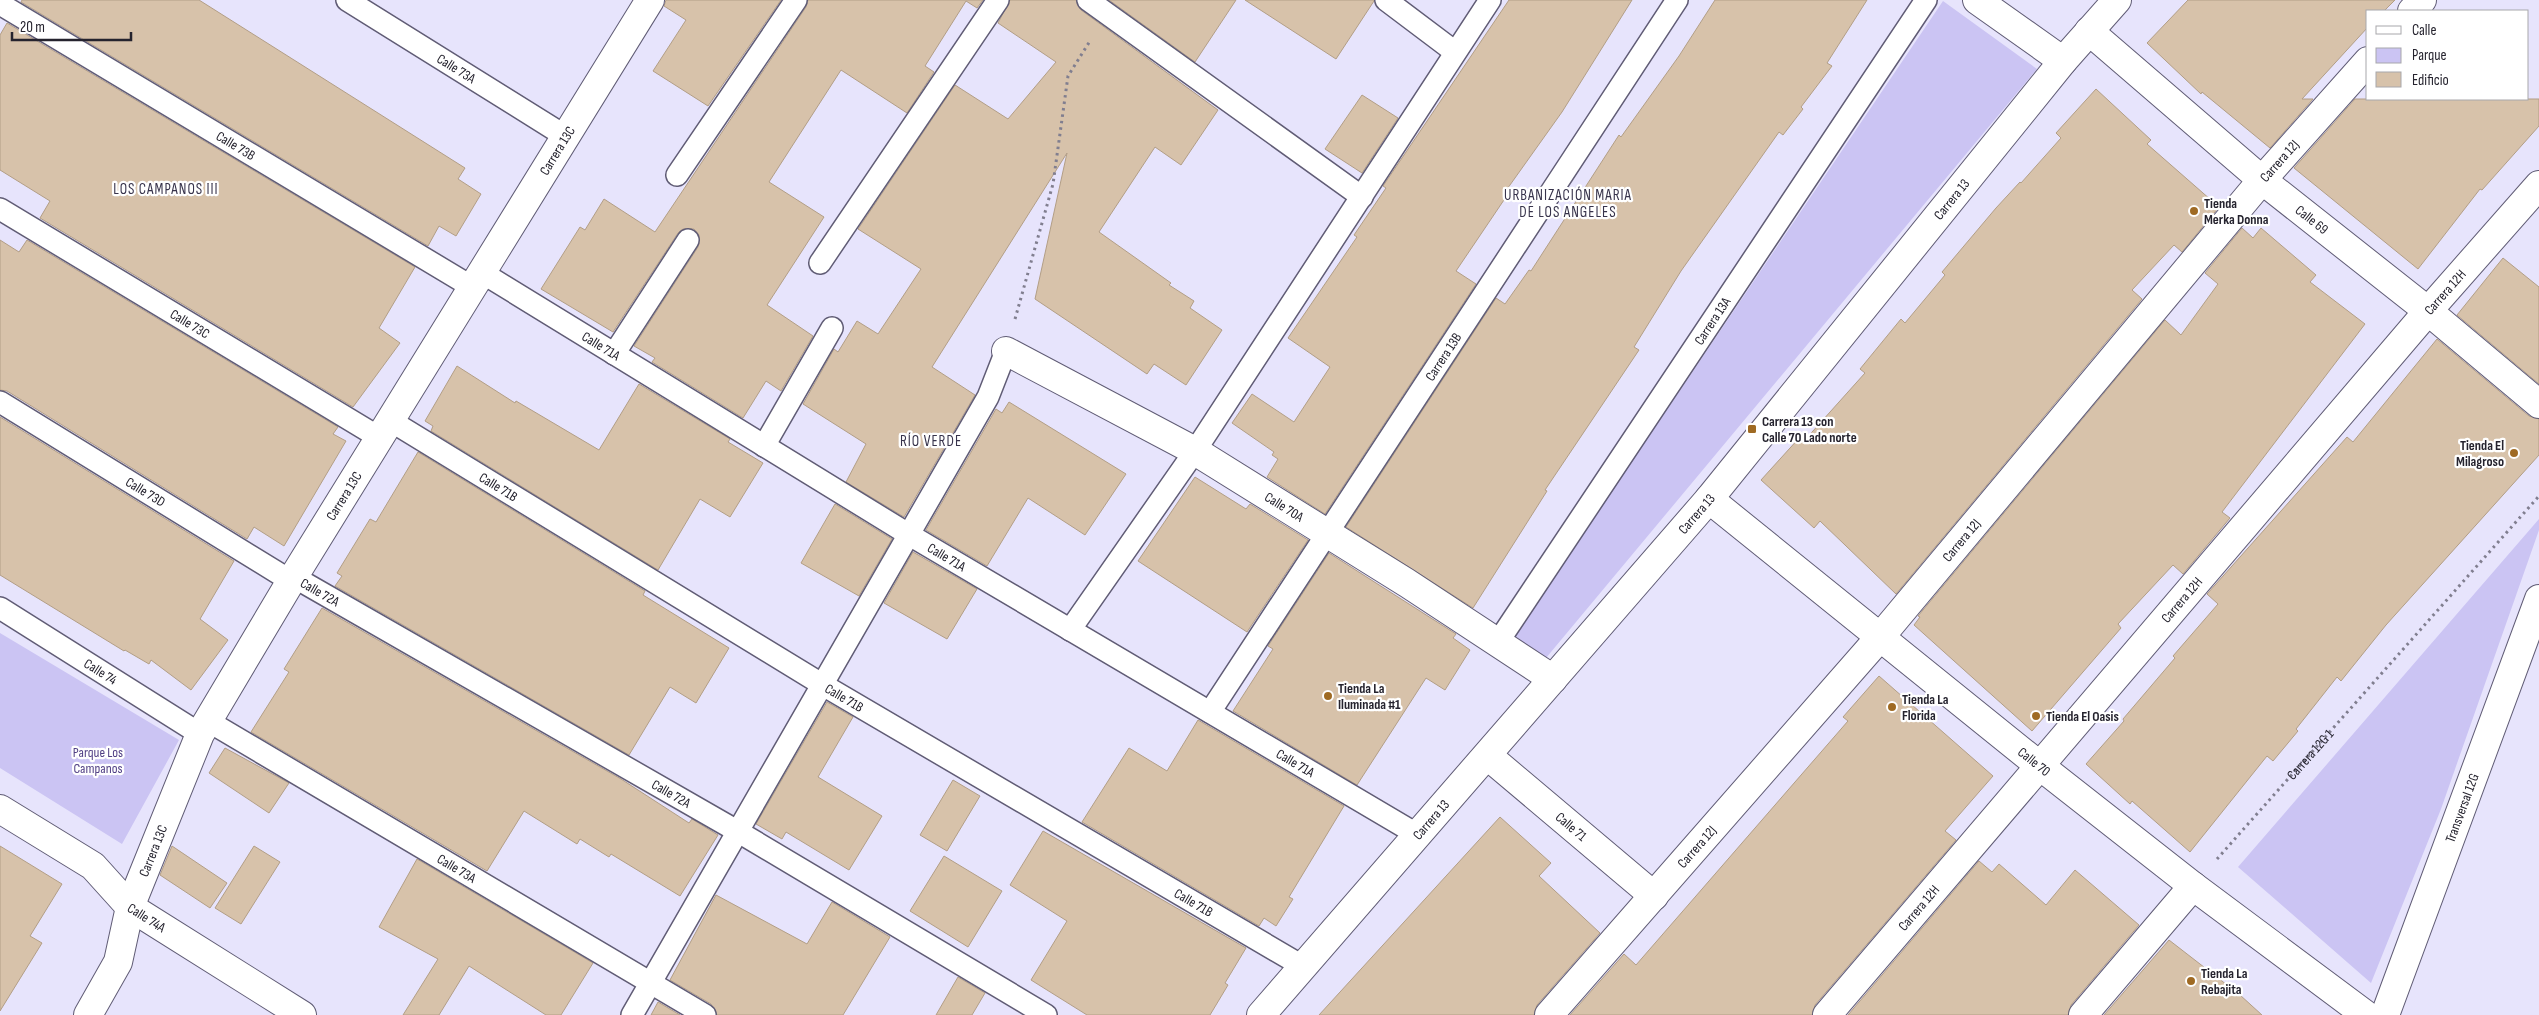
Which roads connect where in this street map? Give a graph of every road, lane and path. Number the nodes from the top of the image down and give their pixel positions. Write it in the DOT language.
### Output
graph roads {
  1 [pos="347,0"];
  2 [pos="650,0"];
  3 [pos="796,0"];
  4 [pos="998,0"];
  5 [pos="1088,0"];
  6 [pos="1386,0"];
  7 [pos="1490,0"];
  8 [pos="1677,0"];
  9 [pos="1926,0"];
  10 [pos="1977,0"];
  11 [pos="2117,0"];
  12 [pos="2422,0"];
  13 [pos="0,4"];
  14 [pos="2413,10"];
  15 [pos="1107,13"];
  16 [pos="2089,31"];
  17 [pos="1455,52"];
  18 [pos="2063,61"];
  19 [pos="2366,63"];
  20 [pos="565,136"];
  21 [pos="677,175"];
  22 [pos="2262,180"];
  23 [pos="2539,185"];
  24 [pos="1362,197"];
  25 [pos="0,209"];
  26 [pos="688,240"];
  27 [pos="820,263"];
  28 [pos="476,280"];
  29 [pos="2428,311"];
  30 [pos="832,328"];
  31 [pos="1006,351"];
  32 [pos="614,354"];
  33 [pos="0,402"];
  34 [pos="2539,404"];
  35 [pos="386,430"];
  36 [pos="764,446"];
  37 [pos="1195,451"];
  38 [pos="2539,496"];
  39 [pos="1709,499"];
  40 [pos="1327,533"];
  41 [pos="908,534"];
  42 [pos="293,579"];
  43 [pos="2539,599"];
  44 [pos="0,608"];
  45 [pos="1070,630"];
  46 [pos="1880,636"];
  47 [pos="1498,642"];
  48 [pos="1553,678"];
  49 [pos="823,685"];
  50 [pos="1210,712"];
  51 [pos="204,728"];
  52 [pos="1488,756"];
  53 [pos="2040,766"];
  54 [pos="0,809"];
  55 [pos="737,831"];
  56 [pos="1418,835"];
  57 [pos="2193,886"];
  58 [pos="1654,896"];
  59 [pos="130,907"];
  60 [pos="1304,966"];
  61 [pos="650,982"];
  62 [pos="88,1015"];
  63 [pos="302,1015"];
  64 [pos="632,1015"];
  65 [pos="705,1015"];
  66 [pos="1046,1015"];
  67 [pos="1261,1015"];
  68 [pos="1549,1015"];
  69 [pos="1827,1015"];
  70 [pos="2083,1015"];
  71 [pos="2366,1015"];
  72 [pos="2385,1015"];
  1 -- 20 [label="lane, Calle 73A"];
  2 -- 20 [label="street, Carrera 13C"];
  3 -- 21 [label="lane"];
  4 -- 27 [label="lane"];
  5 -- 15 [label="lane"];
  6 -- 17 [label="lane"];
  7 -- 17 [label="lane"];
  8 -- 40 [label="lane, Carrera 13B"];
  9 -- 47 [label="lane, Carrera 13A"];
  10 -- 18 [label="street"];
  11 -- 16 [label="street, Carrera 13"];
  12 -- 14 [label="street"];
  13 -- 28 [label="lane, Calle 73B"];
  15 -- 24 [label="lane"];
  15 -- 31 [label="path"];
  16 -- 18 [label="street, Carrera 13"];
  16 -- 22 [label="street, Calle 69"];
  17 -- 24 [label="lane"];
  18 -- 39 [label="street, Carrera 13"];
  19 -- 22 [label="street, Carrera 12J"];
  20 -- 28 [label="street, Carrera 13C"];
  22 -- 29 [label="street, Calle 69"];
  22 -- 46 [label="street, Carrera 12J"];
  23 -- 29 [label="street, Carrera 12H"];
  24 -- 37 [label="lane"];
  25 -- 35 [label="lane, Calle 73C"];
  26 -- 32 [label="lane"];
  28 -- 32 [label="lane, Calle 71A"];
  28 -- 35 [label="street, Carrera 13C"];
  29 -- 34 [label="street, Calle 69"];
  29 -- 53 [label="street, Carrera 12H"];
  30 -- 36 [label="lane"];
  31 -- 37 [label="street, Calle 70A"];
  31 -- 41 [label="lane"];
  32 -- 36 [label="lane, Calle 71A"];
  33 -- 42 [label="lane, Calle 73D"];
  35 -- 42 [label="street, Carrera 13C"];
  35 -- 49 [label="lane, Calle 71B"];
  36 -- 41 [label="lane, Calle 71A"];
  37 -- 40 [label="street, Calle 70A"];
  37 -- 45 [label="lane"];
  38 -- 57 [label="path, Carrera 12G 1"];
  39 -- 46 [label="street, Calle 70"];
  39 -- 48 [label="street, Carrera 13"];
  40 -- 47 [label="street, Calle 70A"];
  40 -- 50 [label="lane, Carrera 13B"];
  41 -- 45 [label="lane, Calle 71A"];
  41 -- 49 [label="lane"];
  42 -- 51 [label="street, Carrera 13C"];
  42 -- 55 [label="lane, Calle 72A"];
  43 -- 72 [label="street, Transversal 12G"];
  44 -- 51 [label="lane, Calle 74"];
  45 -- 50 [label="lane, Calle 71A"];
  46 -- 53 [label="street, Calle 70"];
  46 -- 58 [label="street, Carrera 12J"];
  47 -- 48 [label="street, Calle 70A"];
  48 -- 52 [label="street, Carrera 13"];
  49 -- 55 [label="lane"];
  49 -- 60 [label="lane, Calle 71B"];
  50 -- 56 [label="lane, Calle 71A"];
  51 -- 59 [label="street, Carrera 13C"];
  51 -- 61 [label="lane, Calle 73A"];
  52 -- 56 [label="street, Carrera 13"];
  52 -- 58 [label="street, Calle 71"];
  53 -- 57 [label="street, Calle 70"];
  53 -- 69 [label="street, Carrera 12H"];
  54 -- 59 [label="street, Calle 74A"];
  55 -- 61 [label="lane"];
  55 -- 66 [label="lane, Calle 72A"];
  56 -- 60 [label="street, Carrera 13"];
  57 -- 70 [label="street"];
  57 -- 71 [label="street, Calle 70"];
  58 -- 68 [label="street, Carrera 12J"];
  59 -- 62 [label="street, Carrera 13C"];
  59 -- 63 [label="street, Calle 74A"];
  60 -- 67 [label="street, Carrera 13"];
  61 -- 64 [label="lane"];
  61 -- 65 [label="lane, Calle 73A"];
}
